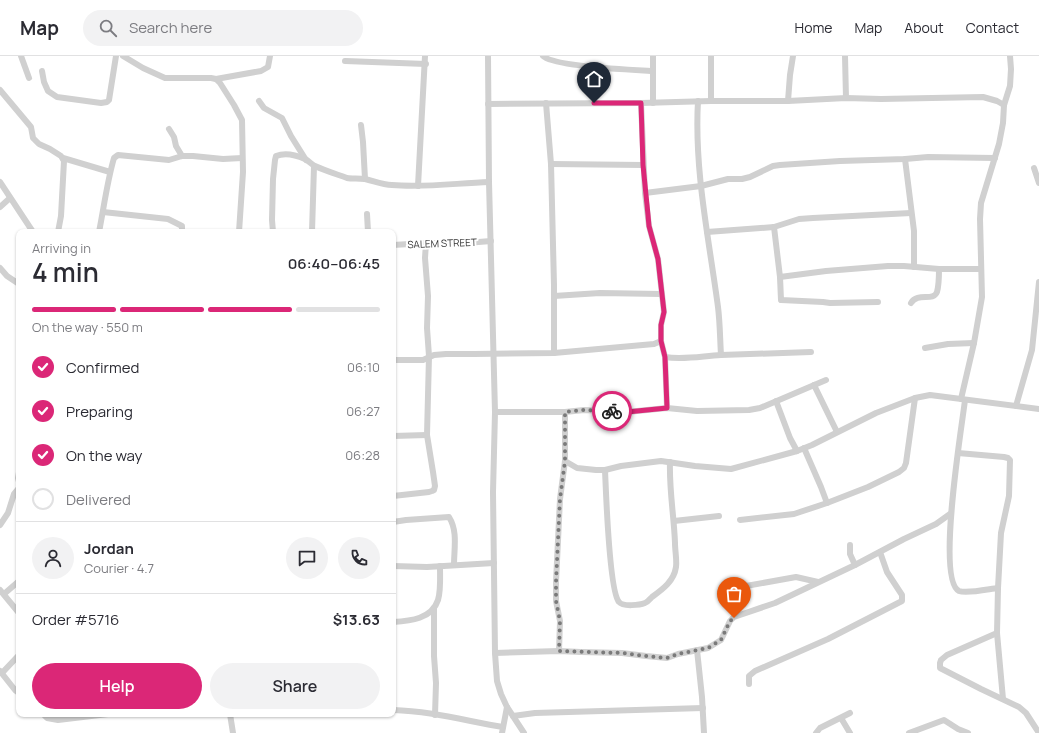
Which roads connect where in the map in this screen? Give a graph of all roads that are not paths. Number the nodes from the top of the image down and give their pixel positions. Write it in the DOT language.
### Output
graph roads {
  1 [pos="21,56"];
  2 [pos="116,56"];
  3 [pos="123,56"];
  4 [pos="270,56"];
  5 [pos="425,56"];
  6 [pos="488,56"];
  7 [pos="543,56"];
  8 [pos="654,56"];
  9 [pos="711,56"];
  10 [pos="793,56"];
  11 [pos="845,56"];
  12 [pos="1010,56"];
  13 [pos="345,61"];
  14 [pos="426,64"];
  15 [pos="42,71"];
  16 [pos="653,71"];
  17 [pos="29,78"];
  18 [pos="216,79"];
  19 [pos="0,90"];
  20 [pos="846,98"];
  21 [pos="788,100"];
  22 [pos="259,101"];
  23 [pos="698,101"];
  24 [pos="710,101"];
  25 [pos="653,102"];
  26 [pos="546,103"];
  27 [pos="641,103"];
  28 [pos="488,104"];
  29 [pos="1004,105"];
  30 [pos="361,125"];
  31 [pos="169,129"];
  32 [pos="182,156"];
  33 [pos="63,158"];
  34 [pos="242,158"];
  35 [pos="995,158"];
  36 [pos="904,159"];
  37 [pos="306,160"];
  38 [pos="551,164"];
  39 [pos="643,165"];
  40 [pos="314,166"];
  41 [pos="1034,168"];
  42 [pos="110,172"];
  43 [pos="365,179"];
  44 [pos="0,182"];
  45 [pos="489,182"];
  46 [pos="1039,183"];
  47 [pos="418,186"];
  48 [pos="701,186"];
  49 [pos="645,193"];
  50 [pos="10,198"];
  51 [pos="0,207"];
  52 [pos="103,212"];
  53 [pos="911,213"];
  54 [pos="367,214"];
  55 [pos="774,227"];
  56 [pos="31,229"];
  57 [pos="59,229"];
  58 [pos="100,229"];
  59 [pos="182,229"];
  60 [pos="239,229"];
  61 [pos="273,229"];
  62 [pos="312,229"];
  63 [pos="368,229"];
  64 [pos="707,232"];
  65 [pos="491,241"];
  66 [pos="426,243"];
  67 [pos="396,245"];
  68 [pos="914,267"];
  69 [pos="0,268"];
  70 [pos="939,269"];
  71 [pos="981,269"];
  72 [pos="780,277"];
  73 [pos="16,282"];
  74 [pos="1039,282"];
  75 [pos="661,294"];
  76 [pos="554,296"];
  77 [pos="878,302"];
  78 [pos="911,302"];
  79 [pos="661,341"];
  80 [pos="974,343"];
  81 [pos="924,348"];
  82 [pos="811,352"];
  83 [pos="554,353"];
  84 [pos="494,354"];
  85 [pos="721,355"];
  86 [pos="429,356"];
  87 [pos="665,357"];
  88 [pos="396,360"];
  89 [pos="826,380"];
  90 [pos="814,385"];
  91 [pos="915,398"];
  92 [pos="963,399"];
  93 [pos="776,401"];
  94 [pos="1016,406"];
  95 [pos="667,408"];
  96 [pos="1039,409"];
  97 [pos="495,412"];
  98 [pos="565,412"];
  99 [pos="837,432"];
  100 [pos="427,435"];
  101 [pos="396,436"];
  102 [pos="804,448"];
  103 [pos="797,451"];
  104 [pos="958,453"];
  105 [pos="565,461"];
  106 [pos="670,462"];
  107 [pos="604,470"];
  108 [pos="16,492"];
  109 [pos="396,496"];
  110 [pos="827,503"];
  111 [pos="950,514"];
  112 [pos="719,516"];
  113 [pos="740,520"];
  114 [pos="396,522"];
  115 [pos="674,522"];
  116 [pos="0,526"];
  117 [pos="850,545"];
  118 [pos="880,552"];
  119 [pos="494,563"];
  120 [pos="454,565"];
  121 [pos="855,565"];
  122 [pos="396,566"];
  123 [pos="440,566"];
  124 [pos="16,582"];
  125 [pos="818,582"];
  126 [pos="746,586"];
  127 [pos="998,588"];
  128 [pos="2,592"];
  129 [pos="434,608"];
  130 [pos="16,609"];
  131 [pos="396,622"];
  132 [pos="997,633"];
  133 [pos="697,650"];
  134 [pos="559,651"];
  135 [pos="495,653"];
  136 [pos="16,658"];
  137 [pos="1,672"];
  138 [pos="749,684"];
  139 [pos="16,691"];
  140 [pos="1003,699"];
  141 [pos="507,708"];
  142 [pos="703,708"];
  143 [pos="396,710"];
  144 [pos="850,713"];
  145 [pos="435,715"];
  146 [pos="513,716"];
  147 [pos="46,717"];
  148 [pos="83,717"];
  149 [pos="230,717"];
  150 [pos="841,718"];
  151 [pos="502,730"];
  152 [pos="233,733"];
  153 [pos="524,733"];
  154 [pos="704,733"];
  155 [pos="816,733"];
  156 [pos="850,733"];
  157 [pos="909,733"];
  158 [pos="968,733"];
  159 [pos="1039,733"];
  1 -- 17 [label="street"];
  2 -- 15 [label="street"];
  3 -- 18 [label="street"];
  4 -- 18 [label="street"];
  5 -- 14 [label="street"];
  6 -- 28 [label="street"];
  7 -- 16 [label="street"];
  8 -- 16 [label="street"];
  9 -- 24 [label="street"];
  10 -- 21 [label="street"];
  11 -- 20 [label="street"];
  12 -- 29 [label="street"];
  13 -- 14 [label="street"];
  14 -- 47 [label="street"];
  16 -- 25 [label="street"];
  18 -- 34 [label="street"];
  19 -- 33 [label="street"];
  20 -- 21 [label="street"];
  20 -- 29 [label="street"];
  21 -- 24 [label="street"];
  22 -- 37 [label="street"];
  23 -- 24 [label="street"];
  23 -- 25 [label="street"];
  23 -- 48 [label="street"];
  25 -- 27 [label="street"];
  26 -- 27 [label="street"];
  26 -- 28 [label="street"];
  26 -- 38 [label="street"];
  27 -- 39 [label="street"];
  28 -- 45 [label="street"];
  29 -- 35 [label="street"];
  30 -- 43 [label="street"];
  31 -- 32 [label="street"];
  32 -- 34 [label="street"];
  32 -- 42 [label="street"];
  33 -- 42 [label="street"];
  33 -- 57 [label="street"];
  34 -- 60 [label="street"];
  35 -- 36 [label="street"];
  35 -- 71 [label="street"];
  36 -- 48 [label="street"];
  36 -- 53 [label="street"];
  37 -- 40 [label="street"];
  37 -- 61 [label="street"];
  38 -- 39 [label="street"];
  38 -- 76 [label="street"];
  39 -- 49 [label="street"];
  40 -- 43 [label="street"];
  40 -- 62 [label="street"];
  41 -- 46 [label="street"];
  42 -- 52 [label="street"];
  43 -- 47 [label="street"];
  44 -- 50 [label="street"];
  45 -- 47 [label="street"];
  45 -- 65 [label="street"];
  48 -- 49 [label="street"];
  48 -- 64 [label="street"];
  49 -- 75 [label="street"];
  50 -- 51 [label="street"];
  50 -- 56 [label="street"];
  52 -- 58 [label="street"];
  52 -- 59 [label="street"];
  53 -- 55 [label="street"];
  53 -- 68 [label="street"];
  54 -- 63 [label="street"];
  55 -- 64 [label="street"];
  55 -- 72 [label="street"];
  64 -- 85 [label="street"];
  65 -- 66 [label="street, SALEM STREET"];
  65 -- 84 [label="street"];
  66 -- 67 [label="street, SALEM STREET"];
  66 -- 86 [label="street"];
  68 -- 70 [label="street"];
  68 -- 72 [label="street"];
  69 -- 73 [label="street"];
  70 -- 71 [label="street"];
  70 -- 78 [label="street"];
  71 -- 80 [label="street"];
  72 -- 77 [label="street"];
  74 -- 94 [label="street"];
  75 -- 76 [label="street"];
  75 -- 79 [label="street"];
  76 -- 83 [label="street"];
  79 -- 83 [label="street"];
  79 -- 87 [label="street"];
  80 -- 81 [label="street"];
  80 -- 92 [label="street"];
  82 -- 85 [label="street"];
  83 -- 84 [label="street"];
  84 -- 86 [label="street"];
  84 -- 97 [label="street"];
  85 -- 87 [label="street"];
  86 -- 88 [label="street"];
  86 -- 100 [label="street"];
  87 -- 95 [label="street"];
  89 -- 90 [label="street"];
  90 -- 93 [label="street"];
  90 -- 99 [label="street"];
  91 -- 92 [label="street"];
  91 -- 99 [label="street"];
  91 -- 110 [label="street"];
  92 -- 94 [label="street"];
  92 -- 104 [label="street"];
  93 -- 95 [label="street"];
  93 -- 103 [label="street"];
  94 -- 96 [label="street"];
  95 -- 98 [label="street"];
  97 -- 98 [label="street"];
  97 -- 119 [label="street"];
  98 -- 105 [label="street"];
  99 -- 102 [label="street"];
  100 -- 101 [label="street"];
  100 -- 109 [label="street"];
  102 -- 103 [label="street"];
  102 -- 110 [label="street"];
  103 -- 106 [label="street"];
  104 -- 111 [label="street"];
  104 -- 127 [label="street"];
  105 -- 107 [label="street"];
  105 -- 134 [label="street"];
  106 -- 107 [label="street"];
  106 -- 115 [label="street"];
  107 -- 115 [label="street"];
  108 -- 116 [label="street"];
  110 -- 113 [label="street"];
  111 -- 118 [label="street"];
  111 -- 127 [label="street"];
  112 -- 115 [label="street"];
  114 -- 120 [label="street"];
  117 -- 121 [label="street"];
  118 -- 121 [label="street"];
  118 -- 138 [label="street"];
  119 -- 120 [label="street"];
  119 -- 135 [label="street"];
  120 -- 123 [label="street"];
  121 -- 125 [label="street"];
  122 -- 123 [label="street"];
  123 -- 129 [label="street"];
  124 -- 128 [label="street"];
  125 -- 126 [label="street"];
  125 -- 133 [label="street"];
  127 -- 132 [label="street"];
  128 -- 130 [label="street"];
  129 -- 131 [label="street"];
  129 -- 145 [label="street"];
  132 -- 140 [label="street"];
  132 -- 140 [label="street"];
  133 -- 134 [label="street"];
  133 -- 142 [label="street"];
  134 -- 135 [label="street"];
  135 -- 141 [label="street"];
  136 -- 137 [label="street"];
  137 -- 139 [label="street"];
  140 -- 159 [label="street"];
  141 -- 146 [label="street"];
  141 -- 151 [label="street"];
  142 -- 146 [label="street"];
  142 -- 154 [label="street"];
  143 -- 145 [label="street"];
  144 -- 150 [label="street"];
  145 -- 151 [label="street"];
  146 -- 153 [label="street"];
  147 -- 148 [label="street"];
  149 -- 152 [label="street"];
  150 -- 155 [label="street"];
  150 -- 156 [label="street"];
  157 -- 158 [label="street"];
}
